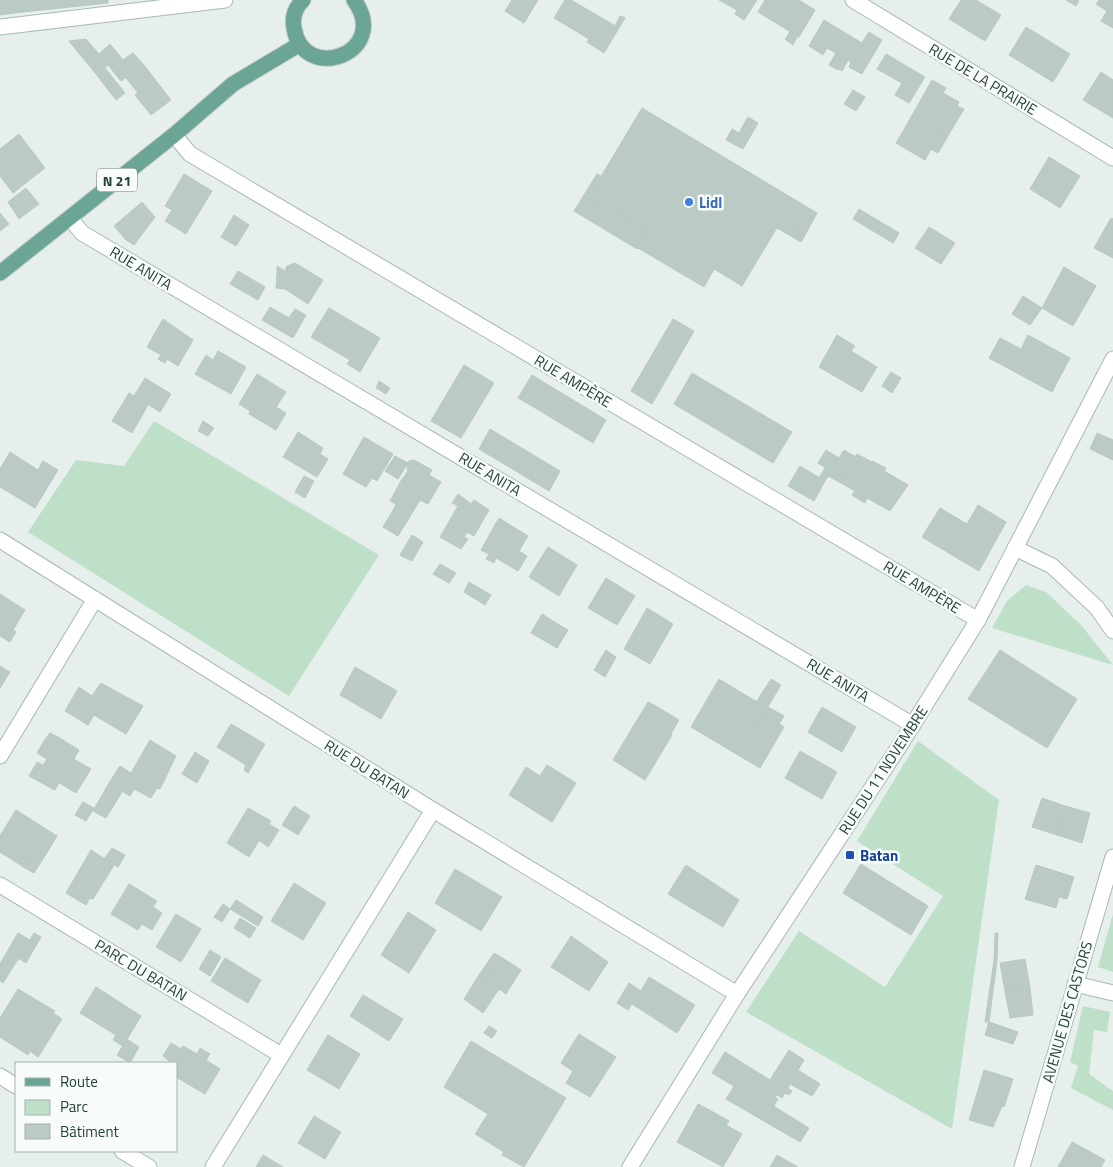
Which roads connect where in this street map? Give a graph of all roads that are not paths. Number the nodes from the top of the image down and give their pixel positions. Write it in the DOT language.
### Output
graph roads {
  1 [pos="225,0"];
  2 [pos="355,0"];
  3 [pos="853,0"];
  4 [pos="299,1"];
  5 [pos="0,27"];
  6 [pos="300,44"];
  7 [pos="174,135"];
  8 [pos="1113,158"];
  9 [pos="70,218"];
  10 [pos="0,273"];
  11 [pos="1113,359"];
  12 [pos="0,540"];
  13 [pos="1015,548"];
  14 [pos="95,599"];
  15 [pos="978,620"];
  16 [pos="1113,631"];
  17 [pos="913,725"];
  18 [pos="0,756"];
  19 [pos="432,810"];
  20 [pos="1113,857"];
  21 [pos="0,886"];
  22 [pos="1075,984"];
  23 [pos="1113,993"];
  24 [pos="737,994"];
  25 [pos="281,1055"];
  26 [pos="0,1076"];
  27 [pos="15,1085"];
  28 [pos="124,1152"];
  29 [pos="149,1167"];
  30 [pos="213,1167"];
  31 [pos="630,1167"];
  32 [pos="1022,1167"];
  1 -- 5 [label="street"];
  2 -- 6 [label="main road"];
  3 -- 8 [label="street, RUE DE LA PRAIRIE"];
  4 -- 6 [label="main road"];
  6 -- 7 [label="main road, N 21"];
  7 -- 9 [label="main road, N 21"];
  7 -- 15 [label="street, RUE AMPÈRE"];
  9 -- 10 [label="main road, N 21"];
  9 -- 17 [label="street, RUE ANITA"];
  11 -- 13 [label="street, RUE DU 11 NOVEMBRE"];
  12 -- 14 [label="street, RUE DU BATAN"];
  13 -- 15 [label="street, RUE DU 11 NOVEMBRE"];
  13 -- 16 [label="street"];
  14 -- 18 [label="street"];
  14 -- 19 [label="street, RUE DU BATAN"];
  15 -- 17 [label="street, RUE DU 11 NOVEMBRE"];
  17 -- 24 [label="street, RUE DU 11 NOVEMBRE"];
  19 -- 24 [label="street, RUE DU BATAN"];
  19 -- 25 [label="street"];
  20 -- 22 [label="street, AVENUE DES CASTORS"];
  21 -- 25 [label="street, PARC DU BATAN"];
  22 -- 23 [label="street"];
  22 -- 32 [label="street, AVENUE DES CASTORS"];
  24 -- 31 [label="street, RUE DU 11 NOVEMBRE"];
  25 -- 30 [label="street"];
  26 -- 27 [label="street"];
  28 -- 29 [label="street"];
}
